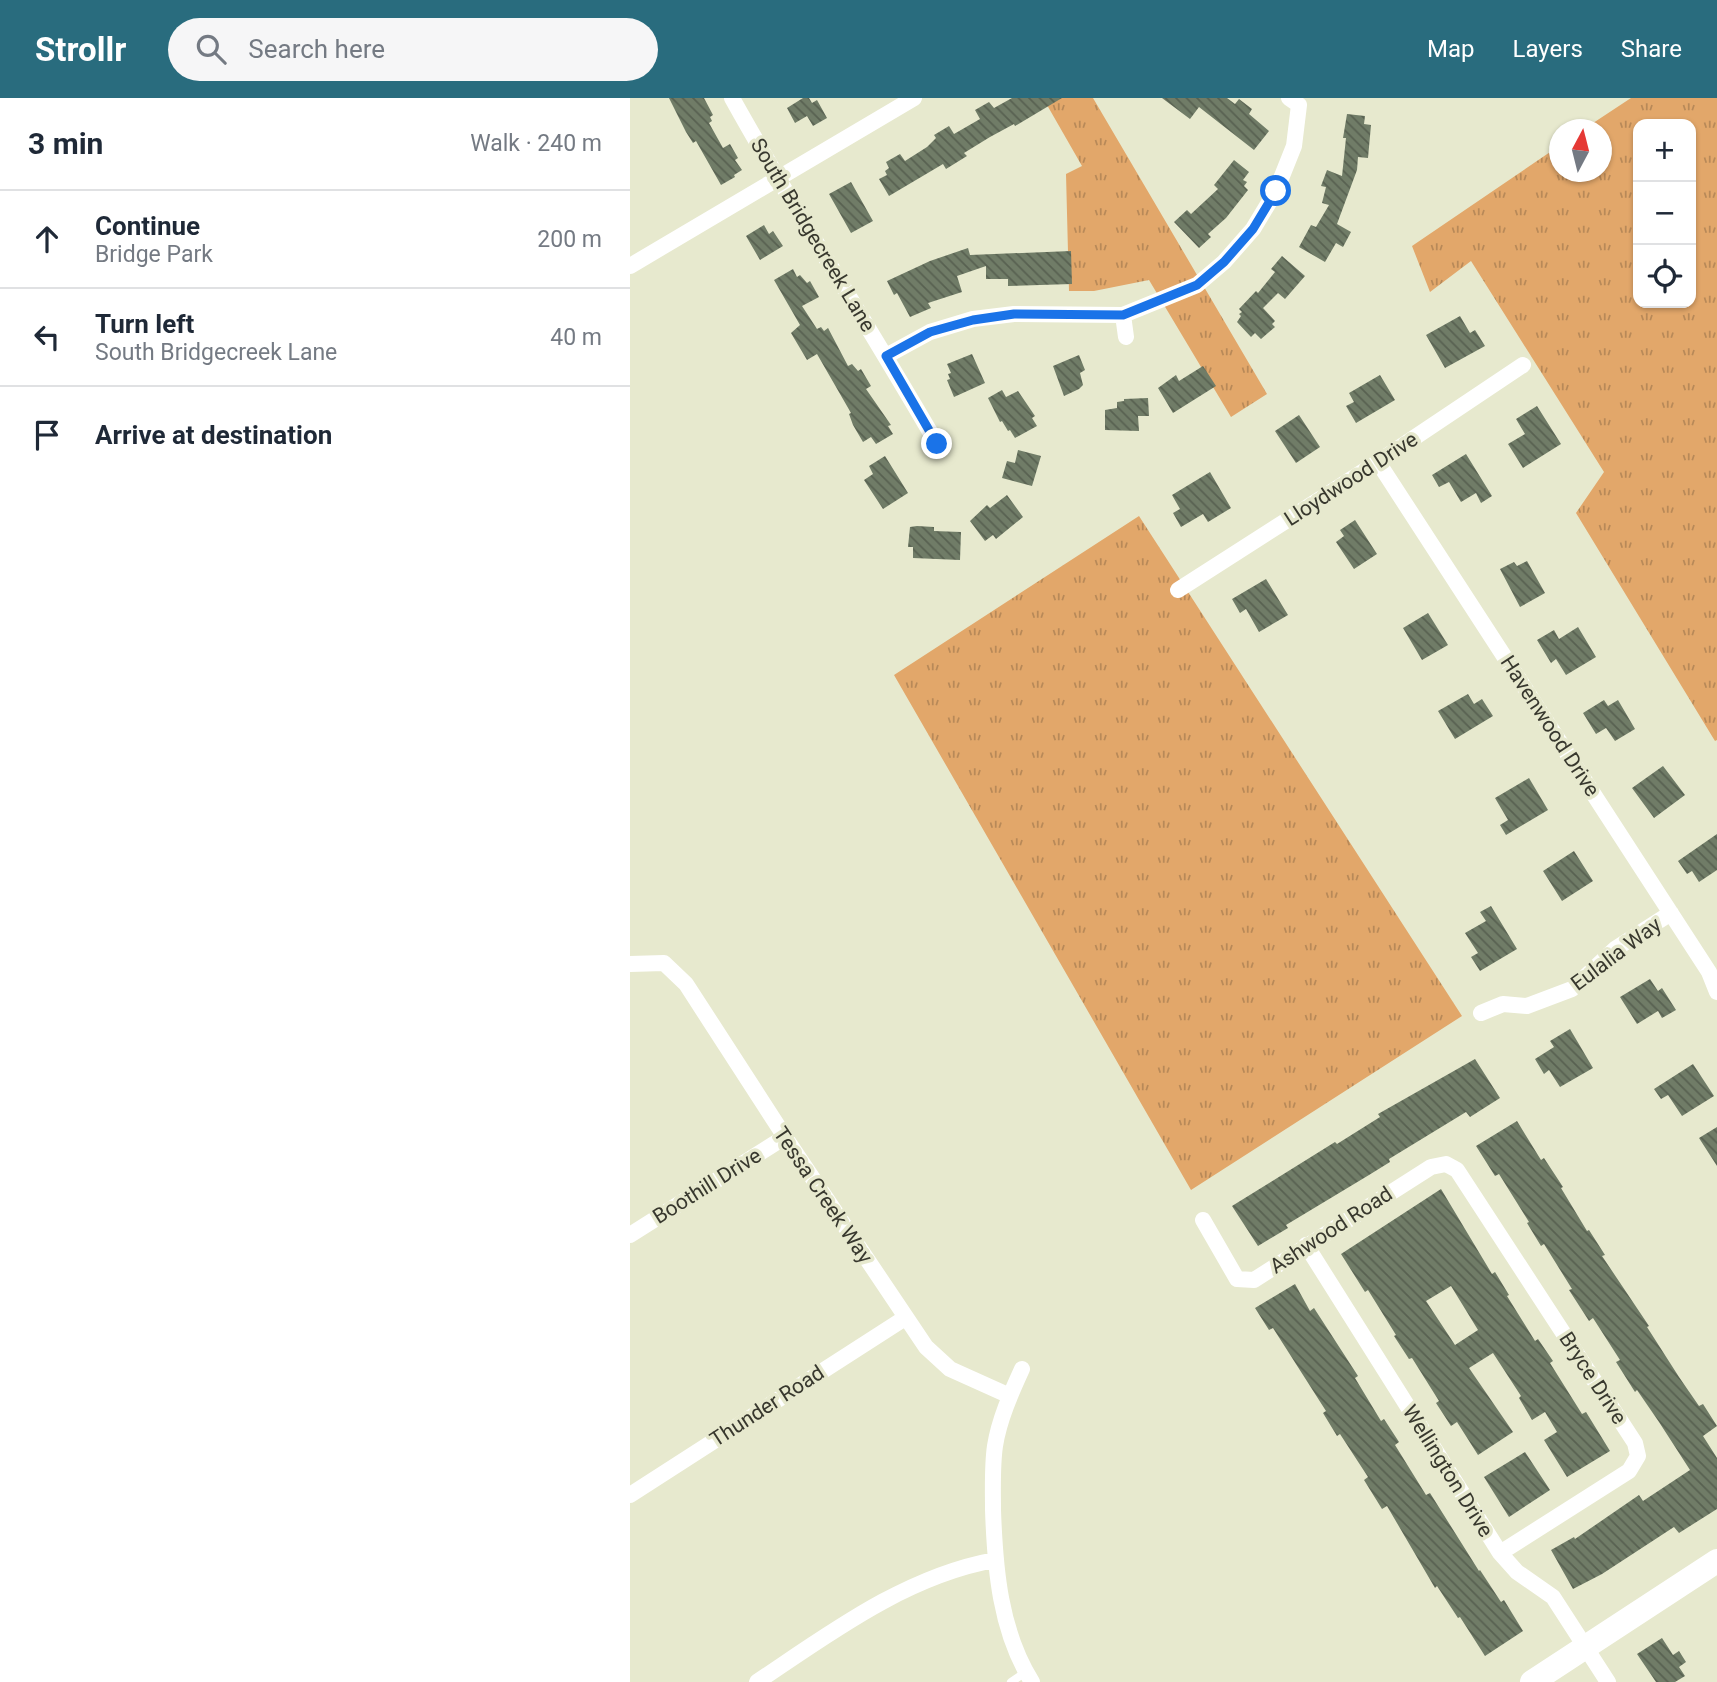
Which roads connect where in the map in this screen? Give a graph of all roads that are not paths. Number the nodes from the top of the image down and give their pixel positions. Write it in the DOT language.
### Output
graph roads {
  1 [pos="732,98"];
  2 [pos="915,98"];
  3 [pos="1294,102"];
  4 [pos="778,180"];
  5 [pos="630,266"];
  6 [pos="1123,315"];
  7 [pos="1126,337"];
  8 [pos="886,356"];
  9 [pos="1523,365"];
  10 [pos="937,444"];
  11 [pos="1378,462"];
  12 [pos="1178,590"];
  13 [pos="1671,913"];
  14 [pos="630,964"];
  15 [pos="1717,992"];
  16 [pos="1481,1013"];
  17 [pos="785,1137"];
  18 [pos="1446,1164"];
  19 [pos="1203,1220"];
  20 [pos="630,1235"];
  21 [pos="1306,1245"];
  22 [pos="905,1318"];
  23 [pos="1022,1369"];
  24 [pos="1010,1396"];
  25 [pos="630,1495"];
  26 [pos="1500,1553"];
  27 [pos="995,1560"];
  28 [pos="1717,1561"];
  29 [pos="1587,1647"];
  30 [pos="1029,1677"];
  31 [pos="757,1682"];
  32 [pos="1011,1682"];
  33 [pos="1532,1682"];
  34 [pos="1608,1682"];
  1 -- 4 [label="street, South Bridgecreek Lane"];
  2 -- 4 [label="street"];
  3 -- 6 [label="street"];
  4 -- 5 [label="street"];
  4 -- 8 [label="street, South Bridgecreek Lane"];
  6 -- 7 [label="street"];
  6 -- 8 [label="street"];
  8 -- 10 [label="street, South Bridgecreek Lane"];
  9 -- 11 [label="street, Lloydwood Drive"];
  11 -- 12 [label="street, Lloydwood Drive"];
  11 -- 13 [label="street, Havenwood Drive"];
  13 -- 15 [label="street, Havenwood Drive"];
  13 -- 16 [label="street, Eulalia Way"];
  14 -- 17 [label="street, Tessa Creek Way"];
  17 -- 20 [label="street, Boothill Drive"];
  17 -- 22 [label="street, Tessa Creek Way"];
  18 -- 21 [label="street, Ashwood Road"];
  18 -- 26 [label="street, Bryce Drive"];
  19 -- 21 [label="street, Ashwood Road"];
  21 -- 26 [label="street, Wellington Drive"];
  22 -- 24 [label="street, Tessa Creek Way"];
  22 -- 25 [label="street, Thunder Road"];
  23 -- 24 [label="street"];
  24 -- 27 [label="street"];
  26 -- 29 [label="street, Wellington Drive"];
  27 -- 30 [label="street"];
  27 -- 31 [label="street"];
  28 -- 29 [label="main road"];
  29 -- 33 [label="main road"];
  29 -- 34 [label="street, Wellington Drive"];
  30 -- 32 [label="lane"];
}
